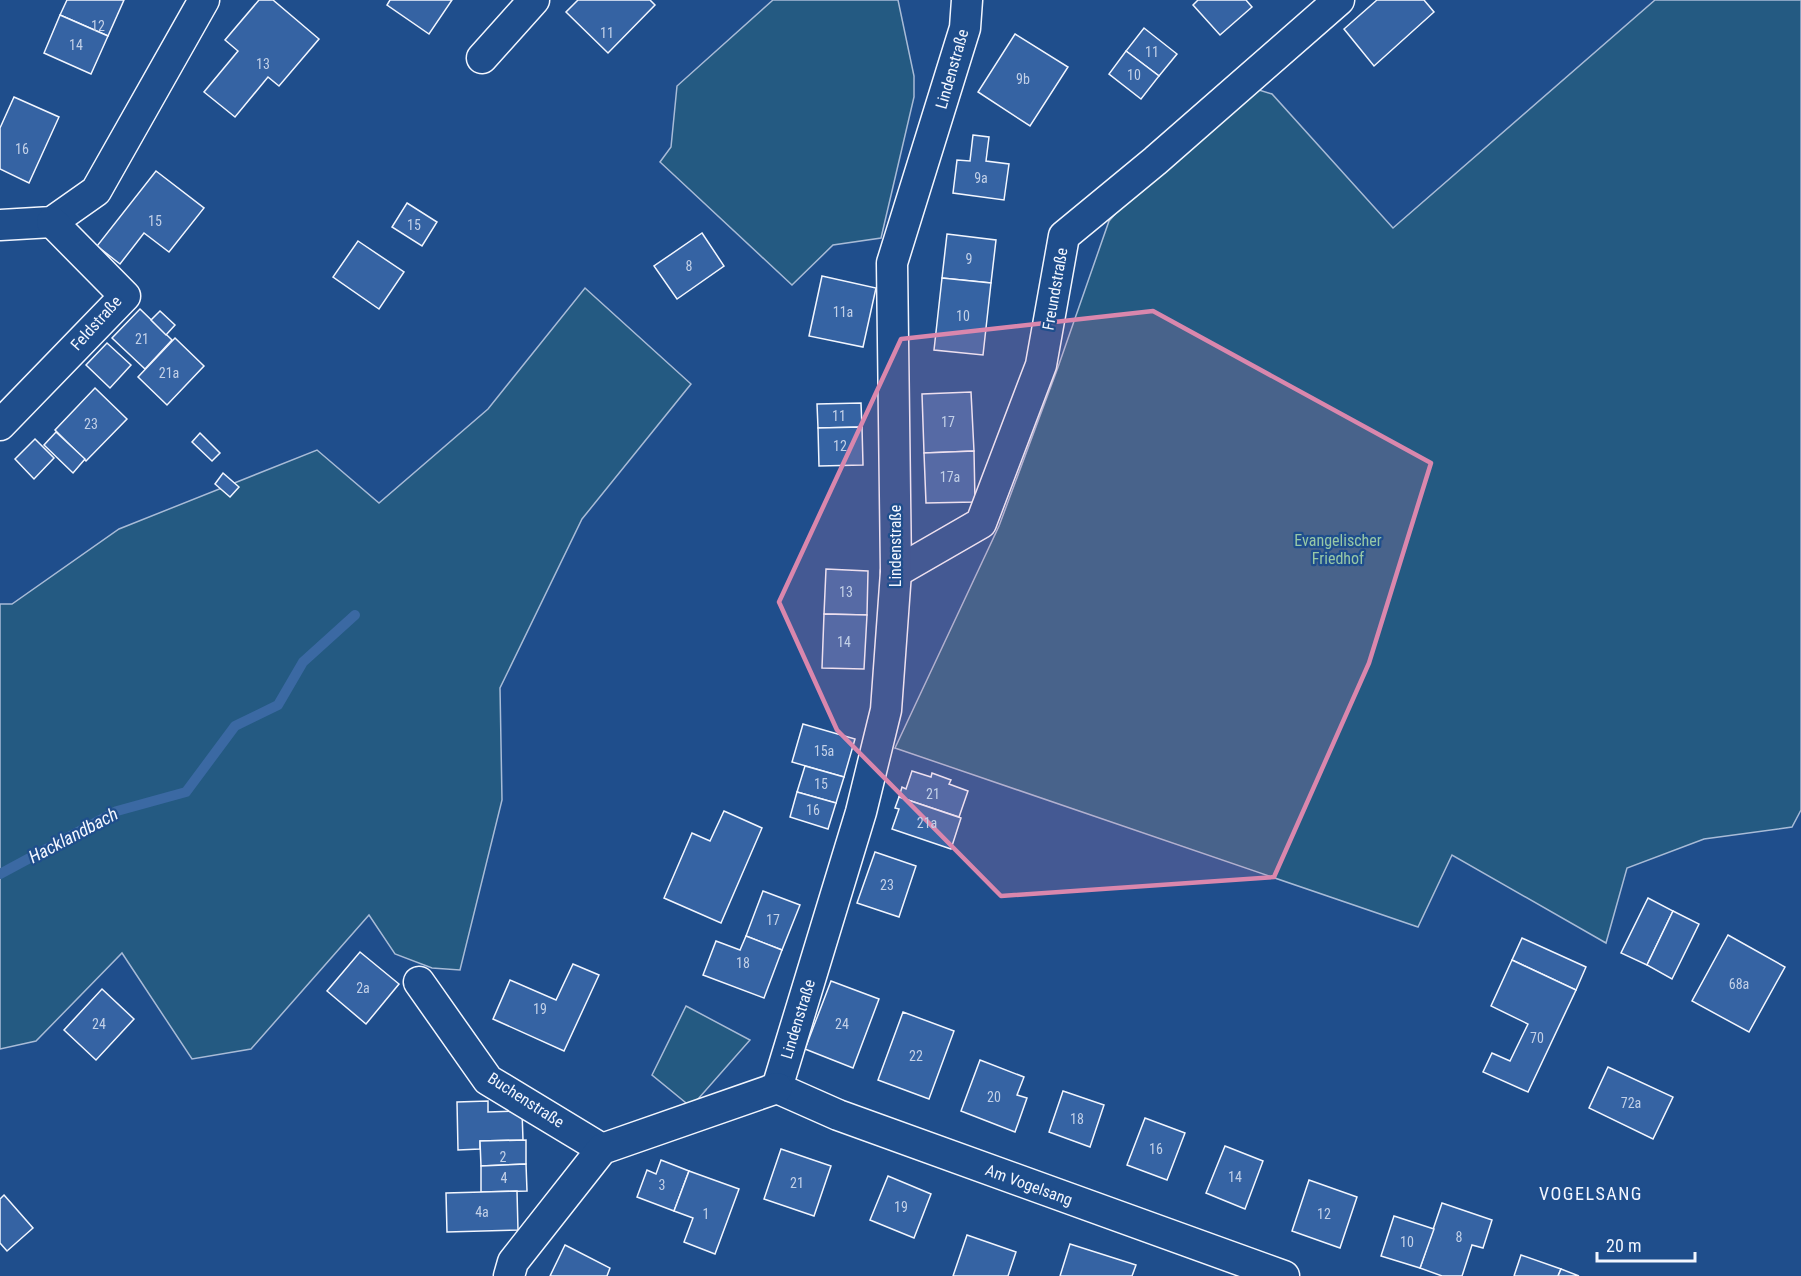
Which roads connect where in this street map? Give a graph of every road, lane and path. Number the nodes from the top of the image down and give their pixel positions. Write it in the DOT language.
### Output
graph roads {
  1 [pos="204,0"];
  2 [pos="534,0"];
  3 [pos="967,0"];
  4 [pos="1339,0"];
  5 [pos="482,58"];
  6 [pos="52,222"];
  7 [pos="0,225"];
  8 [pos="0,425"];
  9 [pos="896,572"];
  10 [pos="419,982"];
  11 [pos="777,1088"];
  12 [pos="602,1149"];
  13 [pos="508,1276"];
  14 [pos="1284,1276"];
  1 -- 6 [label="street"];
  2 -- 5 [label="street"];
  3 -- 9 [label="street, Lindenstraße"];
  4 -- 9 [label="street, Freundstraße"];
  6 -- 7 [label="street"];
  6 -- 8 [label="street, Feldstraße"];
  9 -- 11 [label="street, Lindenstraße"];
  10 -- 12 [label="street, Buchenstraße"];
  11 -- 12 [label="street"];
  11 -- 14 [label="street, Am Vogelsang"];
  12 -- 13 [label="street"];
}
